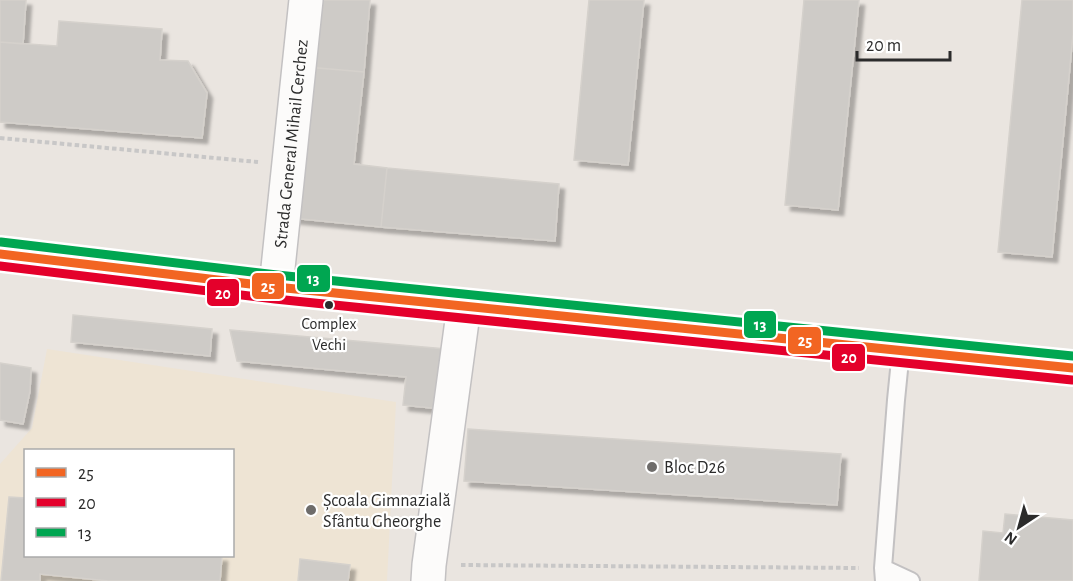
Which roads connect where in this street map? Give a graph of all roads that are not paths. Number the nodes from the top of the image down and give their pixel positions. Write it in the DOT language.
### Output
graph roads {
  1 [pos="306,0"];
  2 [pos="0,254"];
  3 [pos="276,287"];
  4 [pos="464,306"];
  5 [pos="901,350"];
  6 [pos="1073,368"];
  7 [pos="428,573"];
  8 [pos="884,574"];
  9 [pos="911,581"];
  1 -- 3 [label="street, Strada General Mihail Cerchez"];
  2 -- 3 [label="street"];
  3 -- 4 [label="street"];
  4 -- 5 [label="street"];
  4 -- 7 [label="street"];
  5 -- 6 [label="street"];
  5 -- 8 [label="lane"];
  8 -- 9 [label="lane"];
}
